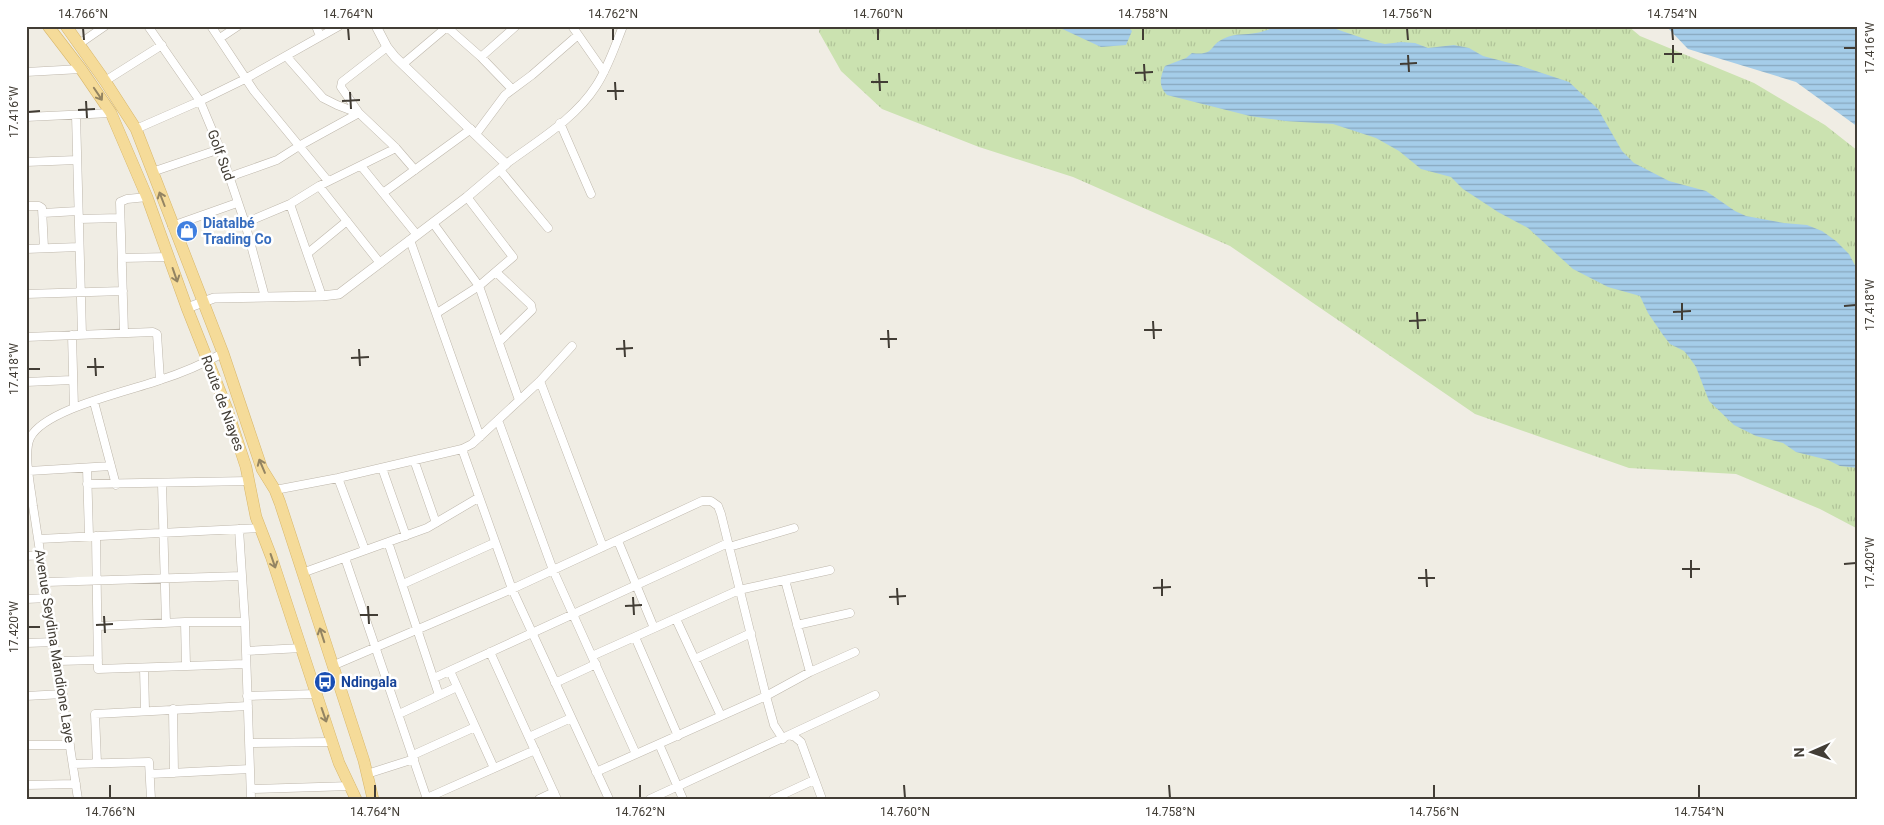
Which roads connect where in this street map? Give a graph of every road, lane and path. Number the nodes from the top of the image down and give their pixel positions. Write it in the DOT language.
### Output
graph roads {
  1 [pos="48,26"];
  2 [pos="66,26"];
  3 [pos="106,26"];
  4 [pos="148,26"];
  5 [pos="211,26"];
  6 [pos="238,26"];
  7 [pos="316,26"];
  8 [pos="339,26"];
  9 [pos="572,26"];
  10 [pos="623,26"];
  11 [pos="377,27"];
  12 [pos="447,27"];
  13 [pos="514,27"];
  14 [pos="578,35"];
  15 [pos="320,36"];
  16 [pos="220,38"];
  17 [pos="79,44"];
  18 [pos="162,45"];
  19 [pos="387,47"];
  20 [pos="288,56"];
  21 [pos="481,57"];
  22 [pos="403,64"];
  23 [pos="81,69"];
  24 [pos="26,72"];
  25 [pos="604,72"];
  26 [pos="246,79"];
  27 [pos="106,81"];
  28 [pos="512,89"];
  29 [pos="200,101"];
  30 [pos="110,113"];
  31 [pos="359,113"];
  32 [pos="76,115"];
  33 [pos="26,117"];
  34 [pos="560,123"];
  35 [pos="136,129"];
  36 [pos="473,132"];
  37 [pos="299,146"];
  38 [pos="396,148"];
  39 [pos="220,149"];
  40 [pos="77,160"];
  41 [pos="26,162"];
  42 [pos="361,166"];
  43 [pos="503,167"];
  44 [pos="415,170"];
  45 [pos="152,172"];
  46 [pos="229,177"];
  47 [pos="328,181"];
  48 [pos="319,186"];
  49 [pos="383,193"];
  50 [pos="592,194"];
  51 [pos="147,197"];
  52 [pos="467,197"];
  53 [pos="238,203"];
  54 [pos="290,204"];
  55 [pos="26,206"];
  56 [pos="43,213"];
  57 [pos="79,215"];
  58 [pos="120,218"];
  59 [pos="347,221"];
  60 [pos="244,223"];
  61 [pos="433,223"];
  62 [pos="172,226"];
  63 [pos="548,228"];
  64 [pos="414,238"];
  65 [pos="79,247"];
  66 [pos="44,248"];
  67 [pos="26,249"];
  68 [pos="308,252"];
  69 [pos="169,257"];
  70 [pos="122,258"];
  71 [pos="380,263"];
  72 [pos="496,272"];
  73 [pos="478,286"];
  74 [pos="81,292"];
  75 [pos="123,292"];
  76 [pos="26,294"];
  77 [pos="265,296"];
  78 [pos="322,296"];
  79 [pos="203,302"];
  80 [pos="187,308"];
  81 [pos="437,313"];
  82 [pos="124,333"];
  83 [pos="72,335"];
  84 [pos="82,335"];
  85 [pos="26,337"];
  86 [pos="499,342"];
  87 [pos="572,346"];
  88 [pos="223,353"];
  89 [pos="208,362"];
  90 [pos="72,380"];
  91 [pos="160,380"];
  92 [pos="540,381"];
  93 [pos="26,382"];
  94 [pos="519,400"];
  95 [pos="94,402"];
  96 [pos="74,408"];
  97 [pos="498,420"];
  98 [pos="29,435"];
  99 [pos="480,437"];
  100 [pos="462,449"];
  101 [pos="414,460"];
  102 [pos="111,466"];
  103 [pos="87,468"];
  104 [pos="382,468"];
  105 [pos="29,471"];
  106 [pos="338,478"];
  107 [pos="249,482"];
  108 [pos="87,484"];
  109 [pos="162,484"];
  110 [pos="116,485"];
  111 [pos="275,490"];
  112 [pos="478,498"];
  113 [pos="30,506"];
  114 [pos="436,523"];
  115 [pos="260,528"];
  116 [pos="794,528"];
  117 [pos="238,529"];
  118 [pos="163,533"];
  119 [pos="92,536"];
  120 [pos="406,536"];
  121 [pos="39,539"];
  122 [pos="618,541"];
  123 [pos="388,542"];
  124 [pos="494,543"];
  125 [pos="729,545"];
  126 [pos="603,547"];
  127 [pos="365,550"];
  128 [pos="41,555"];
  129 [pos="26,556"];
  130 [pos="345,558"];
  131 [pos="553,570"];
  132 [pos="830,570"];
  133 [pos="302,572"];
  134 [pos="242,576"];
  135 [pos="164,578"];
  136 [pos="97,580"];
  137 [pos="785,580"];
  138 [pos="46,582"];
  139 [pos="403,584"];
  140 [pos="636,585"];
  141 [pos="512,589"];
  142 [pos="739,590"];
  143 [pos="48,598"];
  144 [pos="26,599"];
  145 [pos="850,613"];
  146 [pos="573,614"];
  147 [pos="676,619"];
  148 [pos="185,622"];
  149 [pos="244,622"];
  150 [pos="166,623"];
  151 [pos="797,625"];
  152 [pos="99,626"];
  153 [pos="418,628"];
  154 [pos="654,628"];
  155 [pos="532,633"];
  156 [pos="751,633"];
  157 [pos="635,637"];
  158 [pos="55,642"];
  159 [pos="26,643"];
  160 [pos="376,647"];
  161 [pos="302,648"];
  162 [pos="246,651"];
  163 [pos="490,652"];
  164 [pos="856,652"];
  165 [pos="592,656"];
  166 [pos="695,659"];
  167 [pos="98,660"];
  168 [pos="58,661"];
  169 [pos="246,664"];
  170 [pos="596,664"];
  171 [pos="186,666"];
  172 [pos="332,666"];
  173 [pos="144,668"];
  174 [pos="450,671"];
  175 [pos="810,672"];
  176 [pos="434,678"];
  177 [pos="555,683"];
  178 [pos="457,687"];
  179 [pos="63,694"];
  180 [pos="317,694"];
  181 [pos="439,695"];
  182 [pos="875,695"];
  183 [pos="26,696"];
  184 [pos="247,696"];
  185 [pos="766,696"];
  186 [pos="248,706"];
  187 [pos="173,709"];
  188 [pos="145,710"];
  189 [pos="399,714"];
  190 [pos="721,716"];
  191 [pos="571,718"];
  192 [pos="475,727"];
  193 [pos="678,736"];
  194 [pos="529,737"];
  195 [pos="786,737"];
  196 [pos="332,742"];
  197 [pos="249,743"];
  198 [pos="659,744"];
  199 [pos="26,745"];
  200 [pos="70,745"];
  201 [pos="535,750"];
  202 [pos="636,754"];
  203 [pos="414,757"];
  204 [pos="97,763"];
  205 [pos="73,764"];
  206 [pos="494,768"];
  207 [pos="250,769"];
  208 [pos="596,772"];
  209 [pos="174,773"];
  210 [pos="150,774"];
  211 [pos="366,774"];
  212 [pos="814,780"];
  213 [pos="76,784"];
  214 [pos="26,785"];
  215 [pos="350,786"];
  216 [pos="677,786"];
  217 [pos="250,789"];
  218 [pos="555,795"];
  219 [pos="78,799"];
  220 [pos="151,799"];
  221 [pos="251,799"];
  222 [pos="356,799"];
  223 [pos="373,799"];
  224 [pos="427,799"];
  225 [pos="539,799"];
  226 [pos="609,799"];
  227 [pos="650,799"];
  228 [pos="682,799"];
  229 [pos="773,799"];
  230 [pos="822,799"];
  1 -- 23 [label="main road, Route de Niayes"];
  2 -- 17 [label="main road, Route de Niayes"];
  3 -- 17 [label="street"];
  4 -- 18 [label="street, Golf Sud"];
  5 -- 16 [label="street"];
  6 -- 16 [label="street"];
  7 -- 15 [label="street"];
  8 -- 15 [label="street"];
  9 -- 14 [label="street"];
  10 -- 25 [label="street"];
  11 -- 19 [label="street"];
  12 -- 21 [label="street"];
  12 -- 22 [label="street"];
  13 -- 21 [label="street"];
  14 -- 25 [label="street"];
  14 -- 28 [label="street"];
  15 -- 20 [label="street"];
  16 -- 26 [label="street"];
  17 -- 27 [label="main road, Route de Niayes"];
  18 -- 27 [label="street"];
  18 -- 29 [label="street, Golf Sud"];
  19 -- 22 [label="street"];
  19 -- 31 [label="street"];
  20 -- 26 [label="street"];
  20 -- 31 [label="street"];
  21 -- 28 [label="street"];
  22 -- 36 [label="street"];
  23 -- 24 [label="street"];
  23 -- 30 [label="main road, Route de Niayes, one-way"];
  25 -- 34 [label="street"];
  26 -- 29 [label="street"];
  26 -- 37 [label="street"];
  27 -- 35 [label="main road, Route de Niayes"];
  28 -- 36 [label="street"];
  29 -- 35 [label="street"];
  29 -- 39 [label="street, Golf Sud"];
  30 -- 32 [label="street"];
  30 -- 51 [label="main road, Route de Niayes"];
  31 -- 37 [label="street"];
  31 -- 38 [label="street"];
  32 -- 33 [label="street"];
  32 -- 40 [label="street"];
  34 -- 43 [label="street"];
  34 -- 50 [label="street"];
  35 -- 45 [label="main road, Route de Niayes"];
  36 -- 43 [label="street"];
  36 -- 44 [label="street"];
  37 -- 46 [label="street"];
  37 -- 47 [label="street"];
  38 -- 42 [label="street"];
  38 -- 44 [label="street"];
  39 -- 45 [label="street"];
  39 -- 46 [label="street, Golf Sud"];
  40 -- 41 [label="street"];
  40 -- 57 [label="street"];
  42 -- 47 [label="street"];
  42 -- 49 [label="street"];
  43 -- 52 [label="street"];
  43 -- 63 [label="street"];
  44 -- 49 [label="street"];
  62 -- 45 [label="main road, Route de Niayes, one-way"];
  46 -- 53 [label="street, Golf Sud"];
  47 -- 48 [label="street"];
  48 -- 54 [label="street"];
  48 -- 59 [label="street"];
  49 -- 64 [label="street"];
  51 -- 58 [label="street"];
  51 -- 69 [label="main road, Route de Niayes"];
  52 -- 61 [label="street"];
  52 -- 72 [label="street"];
  53 -- 60 [label="street, Golf Sud"];
  53 -- 62 [label="street"];
  54 -- 60 [label="street"];
  54 -- 68 [label="street"];
  55 -- 56 [label="street"];
  56 -- 57 [label="street"];
  56 -- 66 [label="street"];
  57 -- 58 [label="street"];
  57 -- 65 [label="street"];
  58 -- 70 [label="street"];
  59 -- 68 [label="street"];
  59 -- 71 [label="street"];
  60 -- 77 [label="street, Golf Sud"];
  61 -- 64 [label="street"];
  61 -- 73 [label="street"];
  62 -- 79 [label="main road, Route de Niayes"];
  64 -- 71 [label="street"];
  64 -- 81 [label="street"];
  65 -- 66 [label="street"];
  65 -- 74 [label="street"];
  66 -- 67 [label="street"];
  68 -- 78 [label="street"];
  69 -- 70 [label="street"];
  69 -- 80 [label="main road, Route de Niayes, one-way"];
  70 -- 75 [label="street"];
  71 -- 78 [label="street"];
  72 -- 73 [label="street"];
  72 -- 86 [label="street"];
  73 -- 81 [label="street"];
  73 -- 86 [label="street"];
  74 -- 75 [label="street"];
  74 -- 76 [label="street"];
  74 -- 84 [label="street"];
  75 -- 82 [label="street"];
  77 -- 78 [label="street"];
  77 -- 79 [label="street"];
  79 -- 80 [label="street"];
  79 -- 88 [label="main road, Route de Niayes"];
  80 -- 89 [label="main road, Route de Niayes"];
  81 -- 99 [label="street"];
  82 -- 84 [label="street"];
  82 -- 91 [label="street"];
  83 -- 84 [label="street"];
  83 -- 85 [label="street"];
  83 -- 90 [label="street"];
  86 -- 94 [label="street"];
  87 -- 92 [label="street"];
  88 -- 89 [label="street, Avenue Seydina Mandione Laye"];
  111 -- 88 [label="main road, Route de Niayes, one-way"];
  89 -- 91 [label="street, Avenue Seydina Mandione Laye"];
  89 -- 107 [label="main road, Route de Niayes"];
  90 -- 93 [label="street"];
  90 -- 96 [label="street"];
  91 -- 95 [label="street, Avenue Seydina Mandione Laye"];
  92 -- 94 [label="street"];
  92 -- 126 [label="street"];
  94 -- 97 [label="street"];
  95 -- 96 [label="street, Avenue Seydina Mandione Laye"];
  95 -- 102 [label="street"];
  96 -- 98 [label="street, Avenue Seydina Mandione Laye"];
  97 -- 99 [label="street"];
  97 -- 131 [label="street"];
  98 -- 105 [label="street, Avenue Seydina Mandione Laye"];
  99 -- 100 [label="street"];
  100 -- 101 [label="street"];
  100 -- 112 [label="street"];
  101 -- 104 [label="street"];
  101 -- 114 [label="street"];
  102 -- 103 [label="street"];
  102 -- 110 [label="street"];
  103 -- 105 [label="street"];
  103 -- 108 [label="street"];
  104 -- 106 [label="street"];
  104 -- 120 [label="street"];
  105 -- 113 [label="street, Avenue Seydina Mandione Laye"];
  106 -- 111 [label="street"];
  106 -- 127 [label="street"];
  107 -- 109 [label="street"];
  107 -- 115 [label="main road, Route de Niayes"];
  108 -- 110 [label="street"];
  108 -- 119 [label="street"];
  109 -- 110 [label="street"];
  109 -- 118 [label="street"];
  111 -- 133 [label="main road, Route de Niayes"];
  112 -- 114 [label="street"];
  112 -- 124 [label="street"];
  113 -- 121 [label="street, Avenue Seydina Mandione Laye"];
  114 -- 120 [label="street"];
  115 -- 117 [label="street"];
  115 -- 161 [label="main road, Route de Niayes, one-way"];
  116 -- 125 [label="street"];
  117 -- 118 [label="street"];
  117 -- 134 [label="street"];
  118 -- 119 [label="street"];
  118 -- 135 [label="street"];
  119 -- 121 [label="street"];
  119 -- 136 [label="street"];
  120 -- 123 [label="street"];
  121 -- 128 [label="street, Avenue Seydina Mandione Laye"];
  122 -- 125 [label="street"];
  122 -- 126 [label="street"];
  122 -- 140 [label="street"];
  123 -- 127 [label="street"];
  123 -- 139 [label="street"];
  124 -- 139 [label="street"];
  124 -- 141 [label="street"];
  125 -- 140 [label="street"];
  125 -- 142 [label="street"];
  126 -- 131 [label="street"];
  127 -- 130 [label="street"];
  128 -- 129 [label="street"];
  128 -- 138 [label="street, Avenue Seydina Mandione Laye"];
  130 -- 133 [label="street"];
  130 -- 160 [label="street"];
  131 -- 141 [label="street"];
  131 -- 146 [label="street"];
  132 -- 137 [label="street"];
  172 -- 133 [label="main road, Route de Niayes, one-way"];
  134 -- 135 [label="street"];
  134 -- 149 [label="street"];
  135 -- 136 [label="street"];
  135 -- 150 [label="street"];
  136 -- 138 [label="street"];
  136 -- 152 [label="street"];
  137 -- 142 [label="street"];
  137 -- 151 [label="street"];
  138 -- 143 [label="street, Avenue Seydina Mandione Laye"];
  139 -- 153 [label="street"];
  140 -- 146 [label="street"];
  140 -- 154 [label="street"];
  141 -- 153 [label="street"];
  141 -- 155 [label="street"];
  142 -- 147 [label="street"];
  142 -- 156 [label="street"];
  143 -- 144 [label="street"];
  143 -- 158 [label="street, Avenue Seydina Mandione Laye"];
  145 -- 151 [label="street"];
  146 -- 155 [label="street"];
  146 -- 165 [label="street"];
  147 -- 154 [label="street"];
  147 -- 166 [label="street"];
  148 -- 149 [label="street"];
  148 -- 150 [label="street"];
  148 -- 171 [label="street"];
  149 -- 162 [label="street"];
  150 -- 152 [label="street"];
  151 -- 175 [label="street"];
  152 -- 167 [label="street"];
  153 -- 160 [label="street"];
  153 -- 176 [label="street"];
  154 -- 157 [label="street"];
  155 -- 163 [label="street"];
  155 -- 177 [label="street"];
  156 -- 166 [label="street"];
  156 -- 185 [label="street"];
  157 -- 165 [label="street"];
  157 -- 193 [label="street"];
  158 -- 159 [label="street"];
  158 -- 168 [label="street, Avenue Seydina Mandione Laye"];
  160 -- 172 [label="street"];
  160 -- 189 [label="street"];
  161 -- 162 [label="street"];
  161 -- 180 [label="main road, Route de Niayes"];
  162 -- 169 [label="street"];
  163 -- 174 [label="street"];
  163 -- 194 [label="street"];
  164 -- 175 [label="street"];
  165 -- 170 [label="street"];
  166 -- 190 [label="street"];
  167 -- 168 [label="street"];
  167 -- 173 [label="street"];
  168 -- 179 [label="street, Avenue Seydina Mandione Laye"];
  169 -- 171 [label="street"];
  169 -- 184 [label="street"];
  170 -- 177 [label="street"];
  170 -- 202 [label="street"];
  171 -- 173 [label="street"];
  172 -- 211 [label="main road, Route de Niayes"];
  173 -- 188 [label="street"];
  174 -- 176 [label="street"];
  174 -- 178 [label="street"];
  175 -- 185 [label="street"];
  176 -- 181 [label="street"];
  177 -- 191 [label="street"];
  178 -- 181 [label="street"];
  178 -- 192 [label="street"];
  179 -- 183 [label="street"];
  179 -- 200 [label="street, Avenue Seydina Mandione Laye"];
  180 -- 184 [label="street"];
  180 -- 196 [label="main road, Route de Niayes, one-way"];
  181 -- 189 [label="street"];
  182 -- 195 [label="street"];
  184 -- 186 [label="street"];
  185 -- 190 [label="street"];
  185 -- 195 [label="street"];
  186 -- 187 [label="street"];
  186 -- 197 [label="street"];
  187 -- 188 [label="street"];
  187 -- 209 [label="street"];
  188 -- 204 [label="street"];
  189 -- 203 [label="street"];
  190 -- 193 [label="street"];
  191 -- 194 [label="street"];
  191 -- 208 [label="street"];
  192 -- 203 [label="street"];
  192 -- 206 [label="street"];
  193 -- 198 [label="street"];
  194 -- 201 [label="street"];
  195 -- 212 [label="street"];
  195 -- 216 [label="street"];
  196 -- 197 [label="street"];
  196 -- 215 [label="main road, Route de Niayes"];
  197 -- 207 [label="street"];
  198 -- 202 [label="street"];
  198 -- 216 [label="street"];
  199 -- 200 [label="street"];
  200 -- 205 [label="street, Avenue Seydina Mandione Laye"];
  201 -- 206 [label="street"];
  201 -- 218 [label="street"];
  202 -- 208 [label="street"];
  203 -- 211 [label="street"];
  203 -- 224 [label="street"];
  204 -- 205 [label="street"];
  204 -- 210 [label="street"];
  205 -- 213 [label="street, Avenue Seydina Mandione Laye"];
  206 -- 224 [label="street"];
  207 -- 209 [label="street"];
  207 -- 217 [label="street"];
  208 -- 226 [label="street"];
  209 -- 210 [label="street"];
  210 -- 220 [label="street"];
  211 -- 223 [label="main road, Route de Niayes"];
  212 -- 229 [label="street"];
  212 -- 230 [label="street"];
  213 -- 214 [label="street"];
  213 -- 219 [label="street, Avenue Seydina Mandione Laye"];
  215 -- 217 [label="street"];
  215 -- 222 [label="main road, Route de Niayes"];
  216 -- 227 [label="street"];
  216 -- 228 [label="street"];
  217 -- 221 [label="street"];
  218 -- 225 [label="street"];
}
